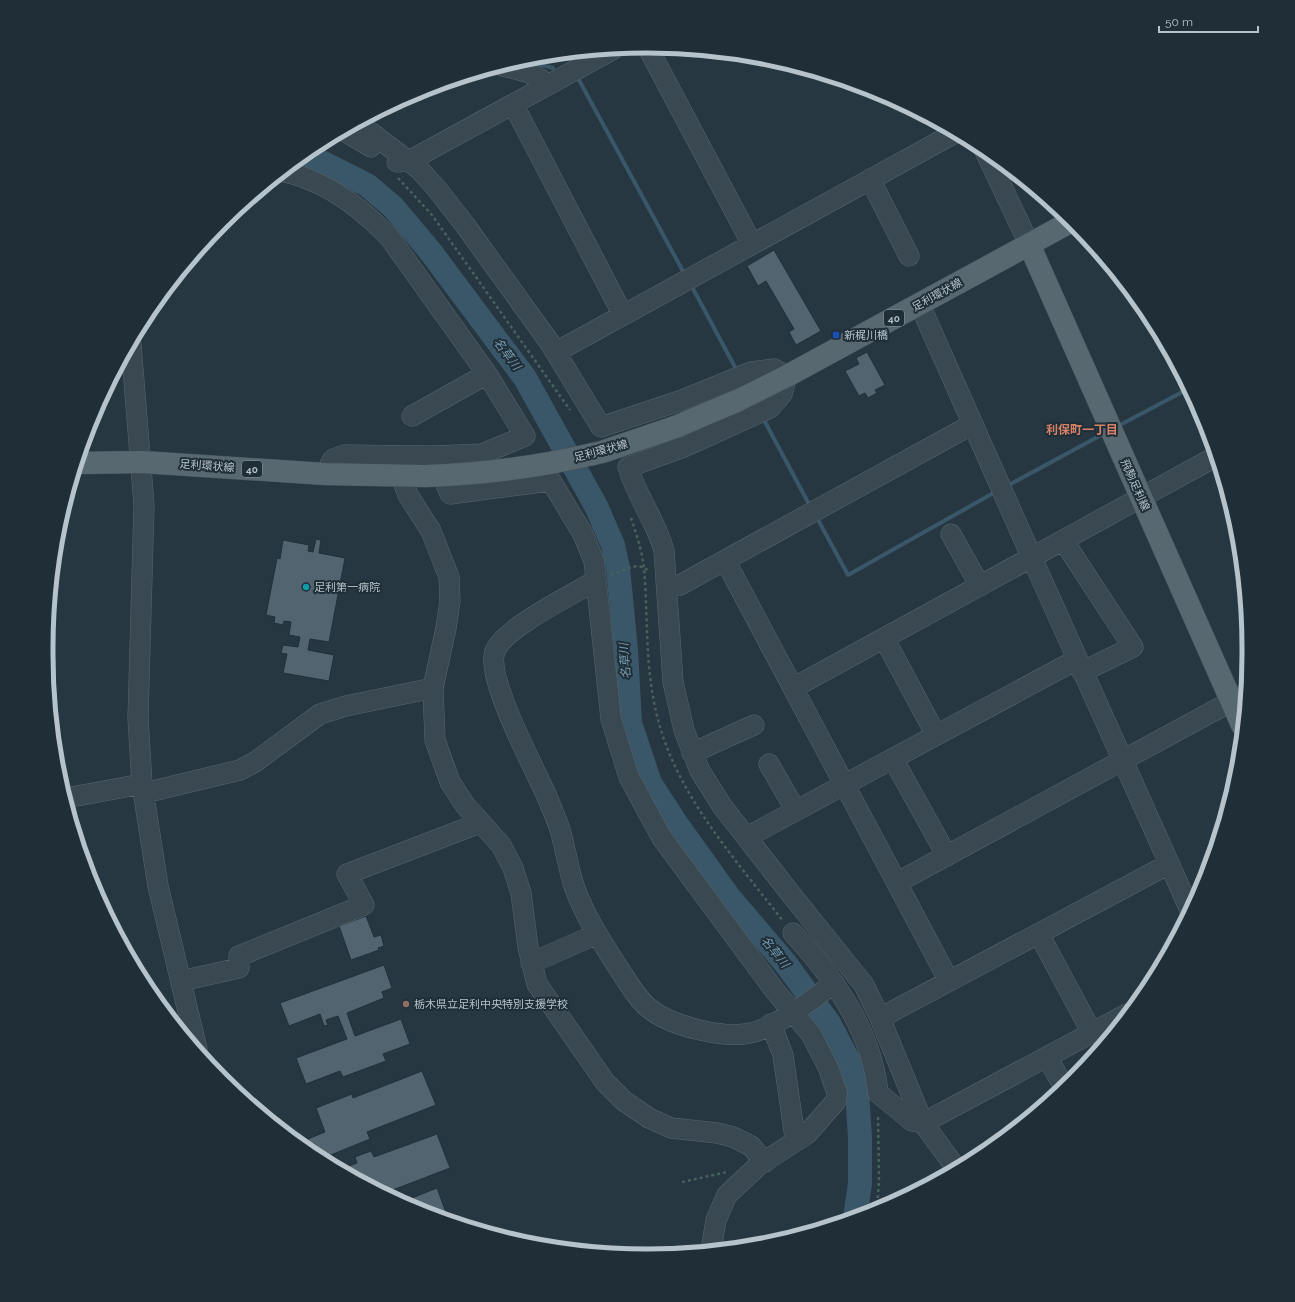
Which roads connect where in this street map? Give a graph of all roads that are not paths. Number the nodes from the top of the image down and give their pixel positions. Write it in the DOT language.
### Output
graph roads {
  1 [pos="651,53"];
  2 [pos="604,55"];
  3 [pos="514,68"];
  4 [pos="547,85"];
  5 [pos="513,104"];
  6 [pos="362,127"];
  7 [pos="349,134"];
  8 [pos="950,136"];
  9 [pos="409,161"];
  10 [pos="990,162"];
  11 [pos="289,174"];
  12 [pos="870,180"];
  13 [pos="1065,225"];
  14 [pos="752,244"];
  15 [pos="1029,244"];
  16 [pos="909,256"];
  17 [pos="920,305"];
  18 [pos="623,315"];
  19 [pos="556,352"];
  20 [pos="126,365"];
  21 [pos="487,374"];
  22 [pos="787,376"];
  23 [pos="412,416"];
  24 [pos="973,424"];
  25 [pos="434,456"];
  26 [pos="1211,459"];
  27 [pos="142,462"];
  28 [pos="83,463"];
  29 [pos="325,474"];
  30 [pos="401,476"];
  31 [pos="1140,498"];
  32 [pos="951,534"];
  33 [pos="1063,540"];
  34 [pos="1032,557"];
  35 [pos="725,560"];
  36 [pos="601,579"];
  37 [pos="980,586"];
  38 [pos="667,587"];
  39 [pos="884,638"];
  40 [pos="1079,666"];
  41 [pos="433,688"];
  42 [pos="793,688"];
  43 [pos="1238,697"];
  44 [pos="1240,708"];
  45 [pos="754,725"];
  46 [pos="936,735"];
  47 [pos="692,753"];
  48 [pos="893,759"];
  49 [pos="1123,761"];
  50 [pos="769,764"];
  51 [pos="845,785"];
  52 [pos="143,788"];
  53 [pos="70,797"];
  54 [pos="796,811"];
  55 [pos="480,823"];
  56 [pos="747,837"];
  57 [pos="946,856"];
  58 [pos="1169,864"];
  59 [pos="898,882"];
  60 [pos="1187,904"];
  61 [pos="793,933"];
  62 [pos="596,934"];
  63 [pos="1039,934"];
  64 [pos="531,963"];
  65 [pos="181,981"];
  66 [pos="949,982"];
  67 [pos="831,986"];
  68 [pos="794,1011"];
  69 [pos="880,1018"];
  70 [pos="771,1024"];
  71 [pos="1112,1024"];
  72 [pos="1092,1033"];
  73 [pos="194,1038"];
  74 [pos="1047,1057"];
  75 [pos="1061,1081"];
  76 [pos="923,1123"];
  77 [pos="799,1139"];
  78 [pos="762,1164"];
  79 [pos="953,1164"];
  80 [pos="712,1245"];
  1 -- 14 [label="street"];
  2 -- 4 [label="street"];
  3 -- 4 [label="street"];
  4 -- 5 [label="street"];
  5 -- 9 [label="street"];
  5 -- 18 [label="street"];
  6 -- 9 [label="street"];
  7 -- 9 [label="street"];
  8 -- 12 [label="street"];
  9 -- 19 [label="street"];
  10 -- 15 [label="street"];
  11 -- 21 [label="street"];
  12 -- 14 [label="street"];
  12 -- 16 [label="street"];
  13 -- 15 [label="main road, 足利環状線 / 40"];
  14 -- 18 [label="street"];
  15 -- 17 [label="main road, 足利環状線 / 40"];
  15 -- 31 [label="main road, 飛駒足利線"];
  17 -- 22 [label="main road, 足利環状線 / 40"];
  17 -- 24 [label="street"];
  18 -- 19 [label="street"];
  19 -- 22 [label="street"];
  20 -- 27 [label="street"];
  21 -- 23 [label="street"];
  21 -- 25 [label="street"];
  22 -- 30 [label="main road, 足利環状線 / 40, bridge"];
  22 -- 38 [label="street"];
  24 -- 34 [label="street"];
  24 -- 35 [label="street"];
  25 -- 29 [label="street"];
  25 -- 36 [label="street"];
  26 -- 31 [label="street"];
  27 -- 28 [label="main road, 足利環状線 / 40"];
  27 -- 29 [label="main road, 足利環状線 / 40"];
  27 -- 52 [label="street"];
  29 -- 30 [label="main road, 足利環状線 / 40"];
  30 -- 41 [label="street"];
  31 -- 33 [label="street"];
  31 -- 43 [label="main road, 飛駒足利線"];
  32 -- 37 [label="street"];
  33 -- 34 [label="street"];
  33 -- 40 [label="street"];
  34 -- 37 [label="street"];
  34 -- 40 [label="street"];
  35 -- 38 [label="street"];
  35 -- 42 [label="street"];
  36 -- 62 [label="street"];
  36 -- 68 [label="street"];
  37 -- 39 [label="street"];
  38 -- 47 [label="street"];
  39 -- 42 [label="street"];
  39 -- 46 [label="street"];
  40 -- 46 [label="street"];
  40 -- 49 [label="street"];
  41 -- 52 [label="street"];
  41 -- 55 [label="street"];
  42 -- 51 [label="street"];
  43 -- 44 [label="main road, 飛駒足利線"];
  43 -- 49 [label="street"];
  45 -- 47 [label="street"];
  46 -- 48 [label="street"];
  47 -- 56 [label="street"];
  48 -- 51 [label="street"];
  48 -- 57 [label="street"];
  49 -- 57 [label="street"];
  49 -- 58 [label="street"];
  50 -- 54 [label="street"];
  51 -- 54 [label="street"];
  51 -- 59 [label="street"];
  52 -- 53 [label="street"];
  52 -- 65 [label="street"];
  54 -- 56 [label="street"];
  55 -- 64 [label="street"];
  55 -- 65 [label="street"];
  56 -- 69 [label="street"];
  57 -- 59 [label="street"];
  58 -- 60 [label="street"];
  58 -- 63 [label="street"];
  59 -- 66 [label="street"];
  61 -- 67 [label="street"];
  62 -- 64 [label="street"];
  62 -- 70 [label="street"];
  63 -- 66 [label="street"];
  63 -- 72 [label="street"];
  64 -- 78 [label="street"];
  65 -- 73 [label="street"];
  66 -- 69 [label="street"];
  67 -- 68 [label="street"];
  67 -- 76 [label="street"];
  68 -- 70 [label="street"];
  68 -- 77 [label="street"];
  69 -- 76 [label="street"];
  70 -- 77 [label="street"];
  71 -- 72 [label="street"];
  72 -- 74 [label="street"];
  74 -- 75 [label="street"];
  74 -- 76 [label="street"];
  76 -- 79 [label="street"];
  77 -- 78 [label="street"];
  78 -- 80 [label="street"];
}
